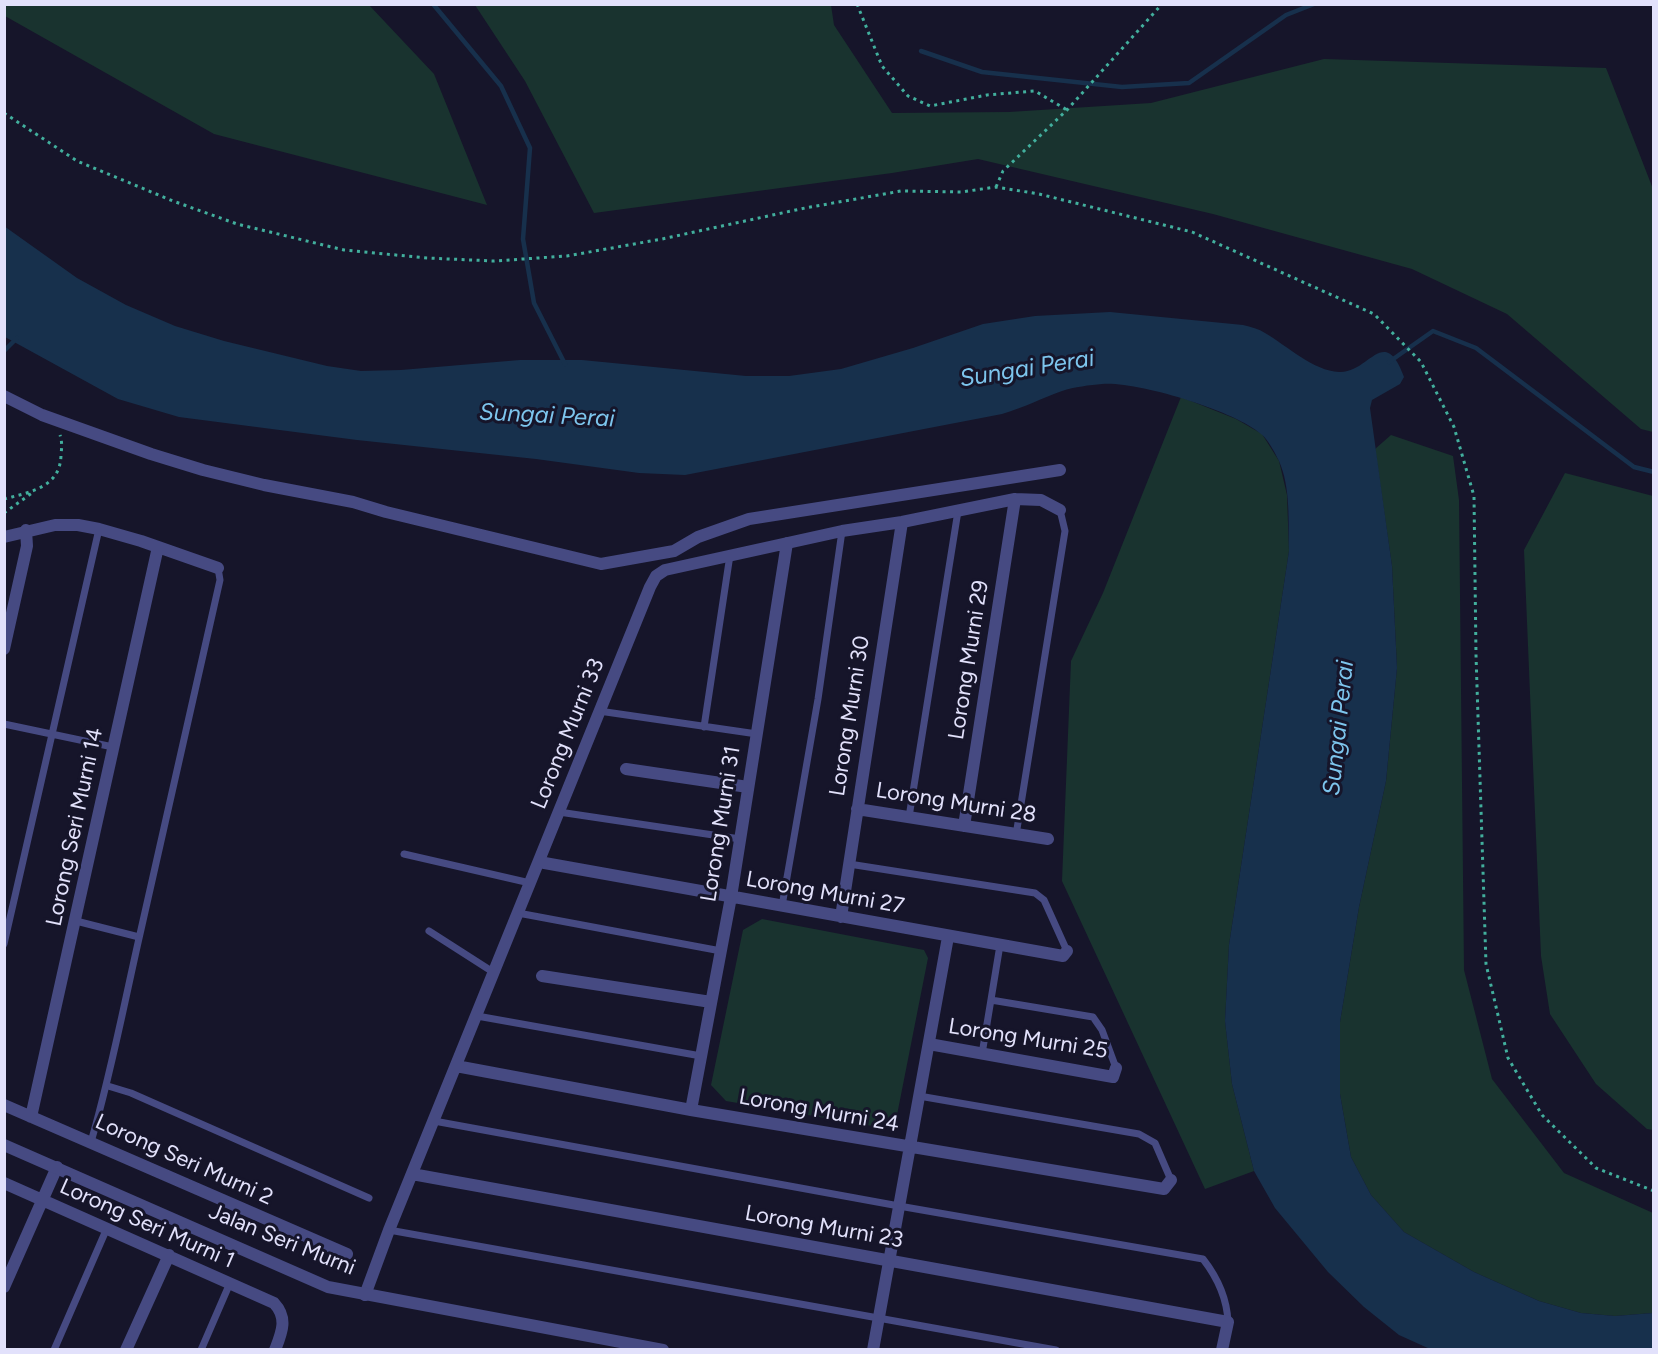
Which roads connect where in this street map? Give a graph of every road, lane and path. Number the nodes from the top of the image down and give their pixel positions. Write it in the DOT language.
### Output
graph roads {
  1 [pos="857,4"];
  2 [pos="1162,4"];
  3 [pos="1067,110"];
  4 [pos="4,113"];
  5 [pos="996,187"];
  6 [pos="4,396"];
  7 [pos="42,415"];
  8 [pos="1060,470"];
  9 [pos="35,491"];
  10 [pos="4,499"];
  11 [pos="1015,500"];
  12 [pos="1060,510"];
  13 [pos="958,511"];
  14 [pos="4,513"];
  15 [pos="902,522"];
  16 [pos="99,529"];
  17 [pos="26,530"];
  18 [pos="842,531"];
  19 [pos="4,537"];
  20 [pos="787,543"];
  21 [pos="158,547"];
  22 [pos="730,555"];
  23 [pos="218,568"];
  24 [pos="4,649"];
  25 [pos="599,711"];
  26 [pos="4,724"];
  27 [pos="704,727"];
  28 [pos="51,734"];
  29 [pos="757,734"];
  30 [pos="113,747"];
  31 [pos="626,769"];
  32 [pos="748,787"];
  33 [pos="857,809"];
  34 [pos="560,812"];
  35 [pos="909,817"];
  36 [pos="964,826"];
  37 [pos="1016,835"];
  38 [pos="740,839"];
  39 [pos="1048,839"];
  40 [pos="404,854"];
  41 [pos="539,862"];
  42 [pos="849,864"];
  43 [pos="530,884"];
  44 [pos="731,897"];
  45 [pos="782,906"];
  46 [pos="518,913"];
  47 [pos="841,917"];
  48 [pos="76,921"];
  49 [pos="429,931"];
  50 [pos="139,937"];
  51 [pos="948,937"];
  52 [pos="4,945"];
  53 [pos="1000,945"];
  54 [pos="721,951"];
  55 [pos="1067,951"];
  56 [pos="493,972"];
  57 [pos="542,976"];
  58 [pos="991,1000"];
  59 [pos="711,1002"];
  60 [pos="477,1016"];
  61 [pos="929,1044"];
  62 [pos="982,1054"];
  63 [pos="701,1056"];
  64 [pos="456,1066"];
  65 [pos="1116,1068"];
  66 [pos="108,1086"];
  67 [pos="919,1096"];
  68 [pos="4,1105"];
  69 [pos="691,1110"];
  70 [pos="31,1117"];
  71 [pos="434,1120"];
  72 [pos="91,1142"];
  73 [pos="4,1145"];
  74 [pos="910,1147"];
  75 [pos="57,1167"];
  76 [pos="412,1174"];
  77 [pos="1171,1180"];
  78 [pos="4,1183"];
  79 [pos="1653,1191"];
  80 [pos="369,1198"];
  81 [pos="42,1201"];
  82 [pos="899,1206"];
  83 [pos="106,1228"];
  84 [pos="389,1230"];
  85 [pos="347,1254"];
  86 [pos="169,1255"];
  87 [pos="889,1260"];
  88 [pos="230,1283"];
  89 [pos="4,1287"];
  90 [pos="365,1295"];
  91 [pos="879,1317"];
  92 [pos="1228,1322"];
  93 [pos="656,1349"];
  94 [pos="54,1350"];
  95 [pos="126,1350"];
  96 [pos="201,1350"];
  97 [pos="275,1350"];
  98 [pos="873,1350"];
  99 [pos="1056,1350"];
  100 [pos="1222,1350"];
  1 -- 3 [label="path"];
  2 -- 3 [label="path"];
  3 -- 5 [label="path"];
  4 -- 5 [label="path"];
  5 -- 79 [label="path"];
  6 -- 7 [label="street"];
  7 -- 8 [label="street"];
  7 -- 9 [label="path"];
  9 -- 10 [label="path"];
  9 -- 14 [label="path"];
  11 -- 12 [label="street, Lorong Murni 33"];
  11 -- 13 [label="street, Lorong Murni 33"];
  11 -- 36 [label="street, Lorong Murni 29"];
  12 -- 37 [label="lane"];
  13 -- 15 [label="street, Lorong Murni 33"];
  13 -- 35 [label="lane"];
  15 -- 18 [label="street, Lorong Murni 33"];
  15 -- 33 [label="street, Lorong Murni 30"];
  16 -- 17 [label="street"];
  16 -- 21 [label="street"];
  16 -- 28 [label="lane"];
  17 -- 19 [label="street"];
  17 -- 24 [label="street"];
  18 -- 20 [label="street, Lorong Murni 33"];
  18 -- 45 [label="lane"];
  20 -- 22 [label="street, Lorong Murni 33"];
  20 -- 29 [label="street, Lorong Murni 31"];
  21 -- 23 [label="street"];
  21 -- 30 [label="street, Lorong Seri Murni 14"];
  22 -- 25 [label="street, Lorong Murni 33"];
  22 -- 27 [label="lane"];
  23 -- 50 [label="lane"];
  25 -- 27 [label="lane"];
  25 -- 34 [label="street, Lorong Murni 33"];
  26 -- 28 [label="lane"];
  27 -- 29 [label="lane"];
  28 -- 30 [label="lane"];
  28 -- 52 [label="lane"];
  29 -- 32 [label="street, Lorong Murni 31"];
  30 -- 48 [label="street, Lorong Seri Murni 14"];
  31 -- 32 [label="street"];
  32 -- 38 [label="street, Lorong Murni 31"];
  33 -- 35 [label="street, Lorong Murni 28"];
  33 -- 42 [label="street, Lorong Murni 30"];
  34 -- 38 [label="lane"];
  34 -- 41 [label="street, Lorong Murni 33"];
  35 -- 36 [label="street, Lorong Murni 28"];
  36 -- 37 [label="street, Lorong Murni 28"];
  37 -- 39 [label="street, Lorong Murni 28"];
  38 -- 44 [label="street, Lorong Murni 31"];
  40 -- 43 [label="lane"];
  41 -- 43 [label="street, Lorong Murni 33"];
  41 -- 44 [label="street, Lorong Murni 27"];
  42 -- 47 [label="street, Lorong Murni 30"];
  42 -- 55 [label="lane"];
  43 -- 46 [label="street, Lorong Murni 33"];
  44 -- 45 [label="street, Lorong Murni 27"];
  44 -- 54 [label="street, Lorong Murni 31"];
  45 -- 47 [label="street, Lorong Murni 27"];
  46 -- 54 [label="lane"];
  46 -- 56 [label="street, Lorong Murni 33"];
  47 -- 51 [label="street, Lorong Murni 27"];
  48 -- 50 [label="lane"];
  48 -- 70 [label="street, Lorong Seri Murni 14"];
  49 -- 56 [label="lane"];
  50 -- 66 [label="lane"];
  51 -- 53 [label="street, Lorong Murni 27"];
  51 -- 61 [label="street"];
  53 -- 55 [label="street, Lorong Murni 27"];
  53 -- 58 [label="lane"];
  54 -- 59 [label="street, Lorong Murni 31"];
  56 -- 60 [label="street, Lorong Murni 33"];
  57 -- 59 [label="street"];
  58 -- 62 [label="lane"];
  58 -- 65 [label="lane"];
  59 -- 63 [label="street, Lorong Murni 31"];
  60 -- 63 [label="lane"];
  60 -- 64 [label="street, Lorong Murni 33"];
  61 -- 62 [label="street, Lorong Murni 25"];
  61 -- 67 [label="street"];
  62 -- 65 [label="street, Lorong Murni 25"];
  63 -- 69 [label="street, Lorong Murni 31"];
  64 -- 69 [label="street, Lorong Murni 24"];
  64 -- 71 [label="street, Lorong Murni 33"];
  66 -- 72 [label="lane"];
  66 -- 80 [label="lane"];
  67 -- 74 [label="street"];
  67 -- 77 [label="lane"];
  68 -- 70 [label="street, Lorong Seri Murni 2"];
  69 -- 74 [label="street, Lorong Murni 24"];
  70 -- 72 [label="street, Lorong Seri Murni 2"];
  71 -- 76 [label="street, Lorong Murni 33"];
  71 -- 82 [label="lane"];
  72 -- 85 [label="street, Lorong Seri Murni 2"];
  73 -- 75 [label="street, Jalan Seri Murni"];
  74 -- 77 [label="street, Lorong Murni 24"];
  74 -- 82 [label="street"];
  75 -- 81 [label="street"];
  75 -- 90 [label="street, Jalan Seri Murni"];
  76 -- 84 [label="street, Lorong Murni 33"];
  76 -- 87 [label="street, Lorong Murni 23"];
  78 -- 81 [label="street, Lorong Seri Murni 1"];
  81 -- 83 [label="street, Lorong Seri Murni 1"];
  81 -- 89 [label="street"];
  82 -- 87 [label="street"];
  82 -- 92 [label="lane"];
  83 -- 86 [label="street, Lorong Seri Murni 1"];
  83 -- 94 [label="lane"];
  84 -- 90 [label="street, Lorong Murni 33"];
  84 -- 91 [label="lane"];
  86 -- 88 [label="street, Lorong Seri Murni 1"];
  86 -- 95 [label="street"];
  87 -- 91 [label="street"];
  87 -- 92 [label="street, Lorong Murni 23"];
  88 -- 96 [label="lane"];
  88 -- 97 [label="street, Lorong Seri Murni 1"];
  90 -- 93 [label="street, Jalan Seri Murni"];
  91 -- 98 [label="street"];
  91 -- 99 [label="lane"];
  92 -- 100 [label="street"];
}
